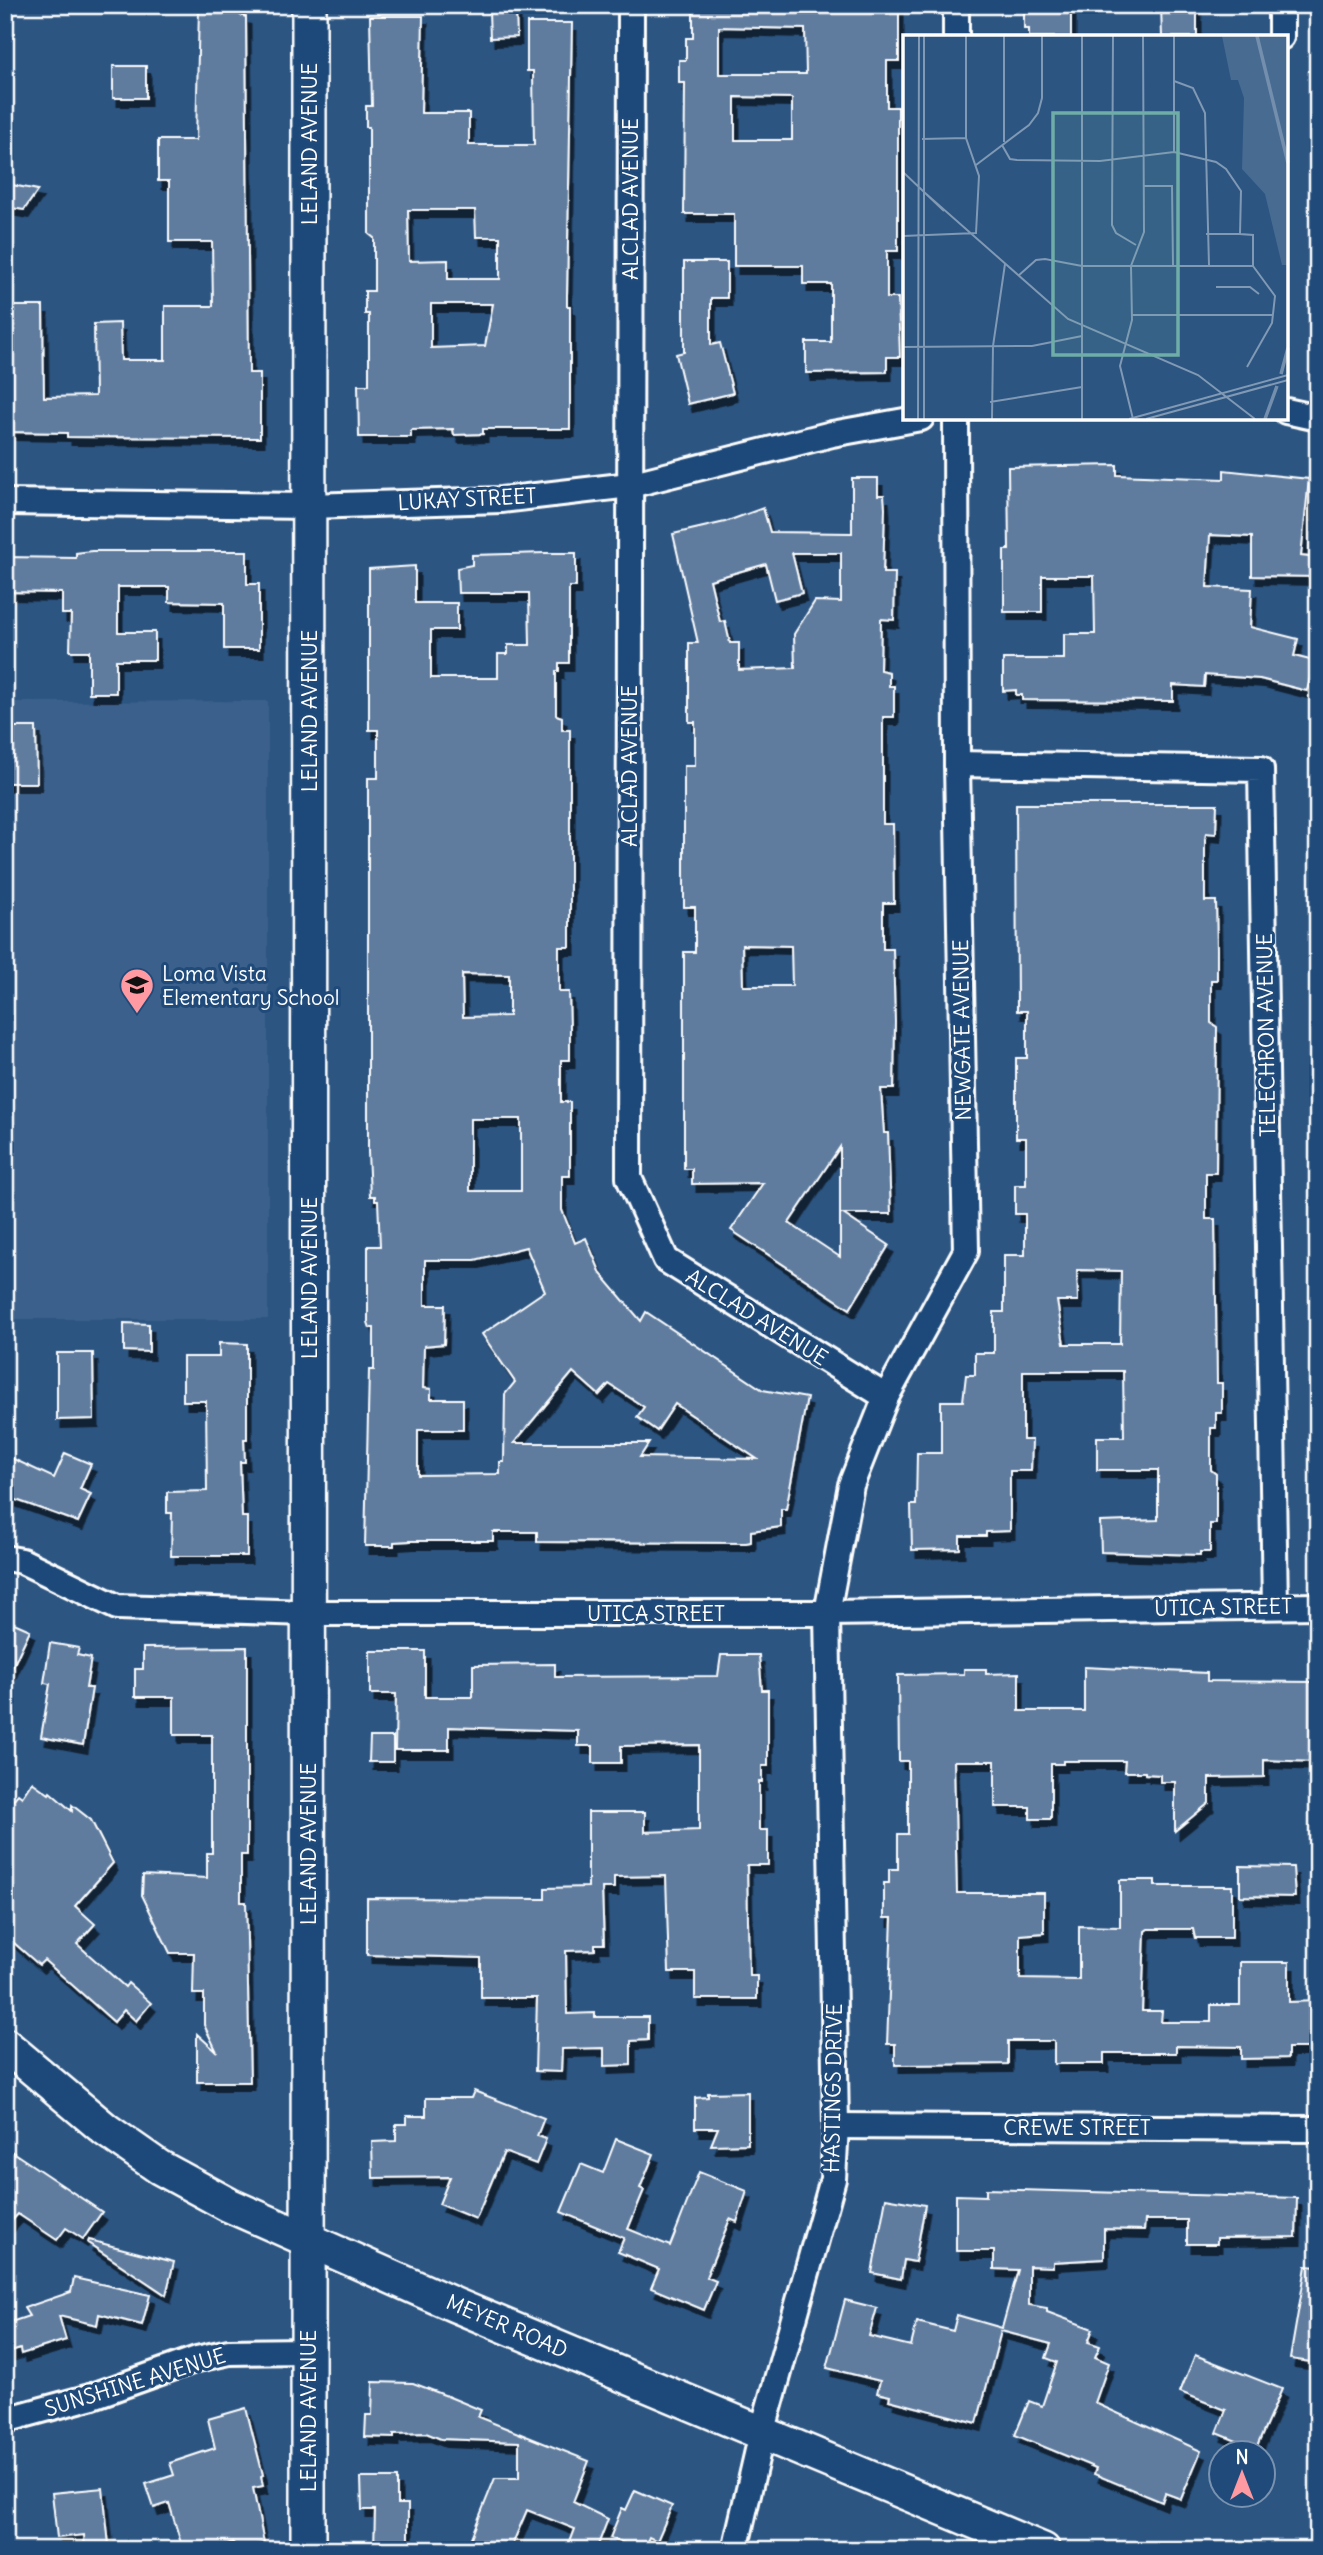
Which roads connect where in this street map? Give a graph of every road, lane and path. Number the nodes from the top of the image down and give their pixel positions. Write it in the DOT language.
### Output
graph roads {
  1 [pos="309,5"];
  2 [pos="631,5"];
  3 [pos="956,5"];
  4 [pos="1281,5"];
  5 [pos="956,35"];
  6 [pos="1281,35"];
  7 [pos="1288,411"];
  8 [pos="1318,418"];
  9 [pos="910,420"];
  10 [pos="956,420"];
  11 [pos="629,485"];
  12 [pos="5,502"];
  13 [pos="309,506"];
  14 [pos="957,764"];
  15 [pos="886,1397"];
  16 [pos="5,1558"];
  17 [pos="1275,1606"];
  18 [pos="1318,1606"];
  19 [pos="308,1613"];
  20 [pos="827,1613"];
  21 [pos="5,2045"];
  22 [pos="836,2126"];
  23 [pos="1318,2129"];
  24 [pos="308,2240"];
  25 [pos="308,2351"];
  26 [pos="5,2420"];
  27 [pos="762,2432"];
  28 [pos="308,2550"];
  29 [pos="735,2550"];
  30 [pos="1043,2550"];
  1 -- 13 [label="street, LELAND AVENUE"];
  2 -- 11 [label="street, ALCLAD AVENUE"];
  3 -- 5 [label="street"];
  4 -- 6 [label="street"];
  7 -- 8 [label="street"];
  9 -- 11 [label="street, LUKAY STREET"];
  10 -- 14 [label="street, NEWGATE AVENUE"];
  11 -- 13 [label="street, LUKAY STREET"];
  11 -- 15 [label="street, ALCLAD AVENUE"];
  12 -- 13 [label="street, LUKAY STREET"];
  13 -- 19 [label="street, LELAND AVENUE"];
  14 -- 15 [label="street, NEWGATE AVENUE"];
  14 -- 17 [label="street, TELECHRON AVENUE"];
  15 -- 20 [label="street, NEWGATE AVENUE"];
  16 -- 19 [label="street, UTICA STREET"];
  17 -- 18 [label="street, UTICA STREET"];
  17 -- 20 [label="street, UTICA STREET"];
  19 -- 20 [label="street, UTICA STREET"];
  19 -- 24 [label="street, LELAND AVENUE"];
  20 -- 22 [label="street, HASTINGS DRIVE"];
  21 -- 24 [label="street, MEYER ROAD"];
  22 -- 23 [label="street, CREWE STREET"];
  22 -- 27 [label="street, HASTINGS DRIVE"];
  24 -- 25 [label="street, LELAND AVENUE"];
  24 -- 27 [label="street, MEYER ROAD"];
  25 -- 26 [label="street, SUNSHINE AVENUE"];
  25 -- 28 [label="street, LELAND AVENUE"];
  27 -- 29 [label="street, HASTINGS DRIVE"];
  27 -- 30 [label="street, MEYER ROAD"];
}
